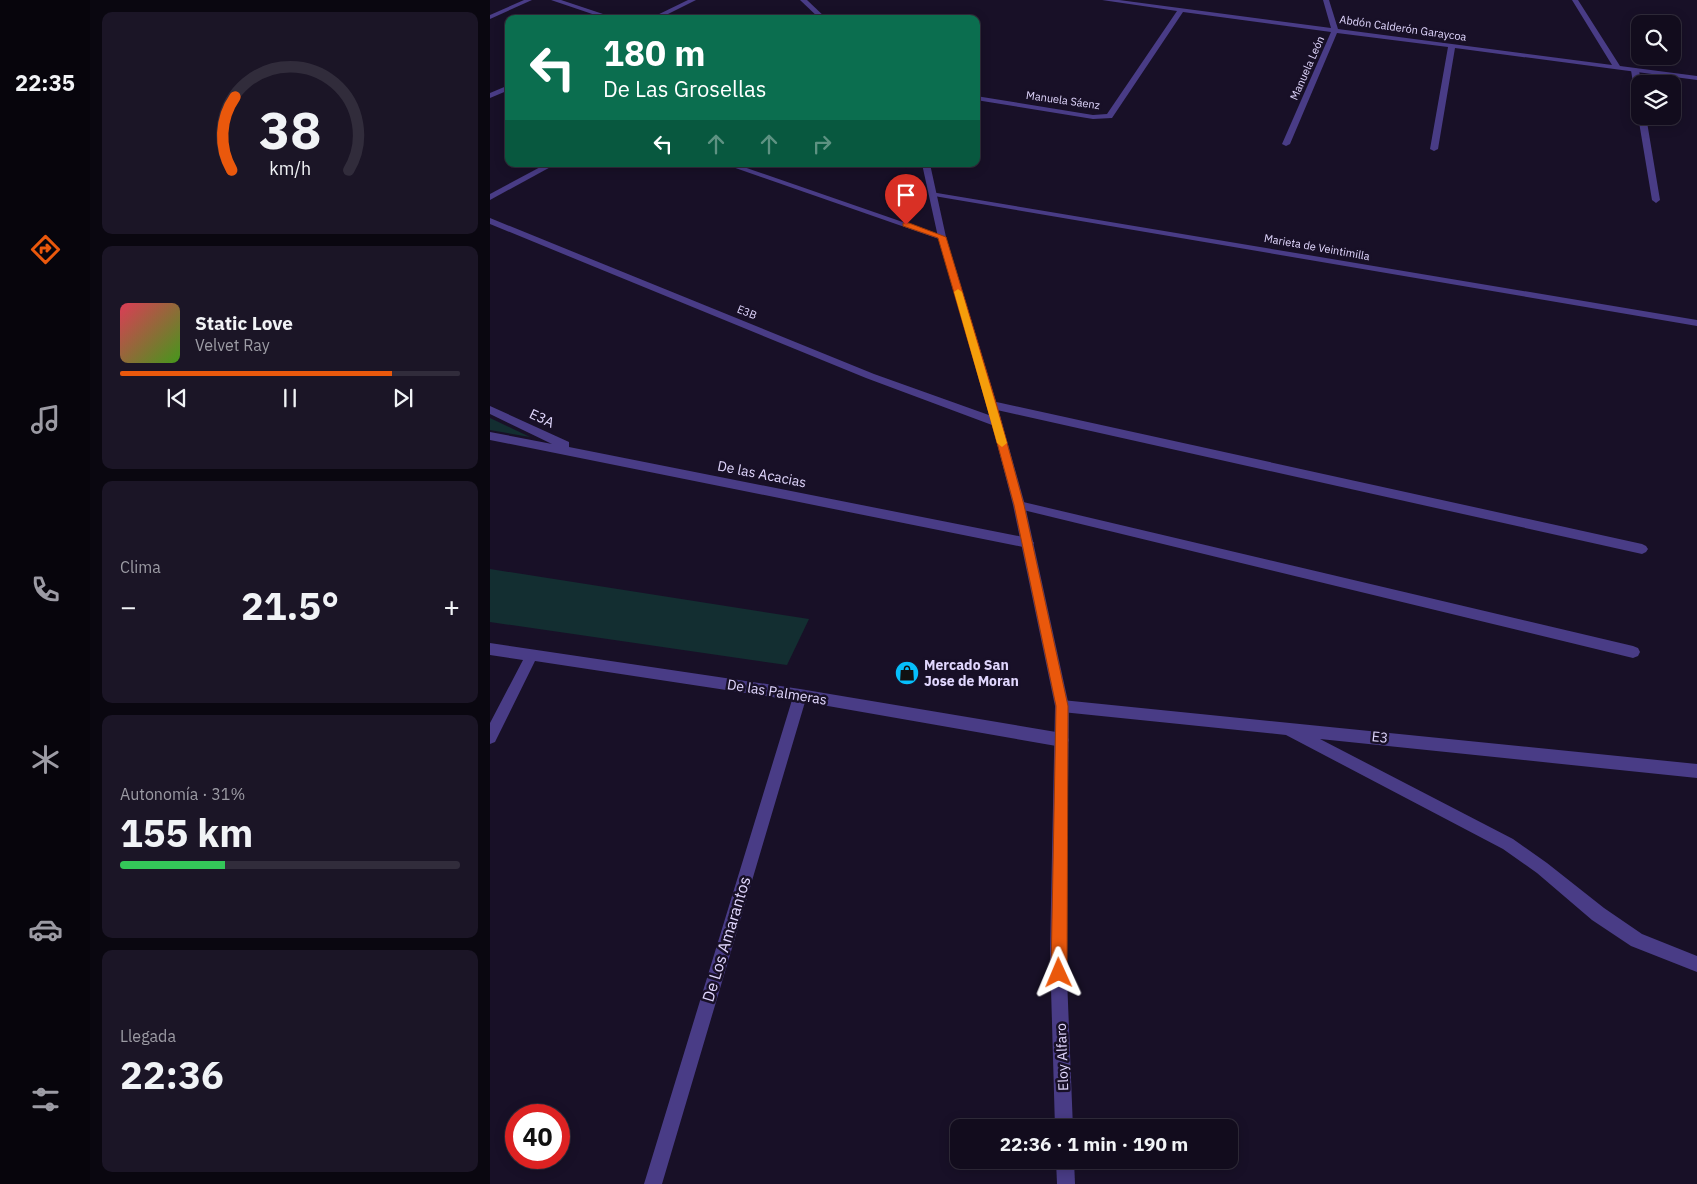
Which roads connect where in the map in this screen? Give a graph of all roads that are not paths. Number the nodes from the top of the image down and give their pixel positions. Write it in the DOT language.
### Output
graph roads {
  1 [pos="530,0"];
  2 [pos="554,0"];
  3 [pos="693,0"];
  4 [pos="803,0"];
  5 [pos="1105,0"];
  6 [pos="1326,0"];
  7 [pos="1575,0"];
  8 [pos="1181,10"];
  9 [pos="602,15"];
  10 [pos="661,15"];
  11 [pos="820,15"];
  12 [pos="490,17"];
  13 [pos="1335,30"];
  14 [pos="1452,46"];
  15 [pos="1618,68"];
  16 [pos="1635,70"];
  17 [pos="1636,75"];
  18 [pos="1697,78"];
  19 [pos="505,89"];
  20 [pos="490,96"];
  21 [pos="980,99"];
  22 [pos="1644,125"];
  23 [pos="1286,144"];
  24 [pos="1434,149"];
  25 [pos="546,167"];
  26 [pos="737,167"];
  27 [pos="927,167"];
  28 [pos="934,194"];
  29 [pos="490,197"];
  30 [pos="1656,200"];
  31 [pos="490,221"];
  32 [pos="942,237"];
  33 [pos="1697,323"];
  34 [pos="992,406"];
  35 [pos="490,410"];
  36 [pos="996,422"];
  37 [pos="490,436"];
  38 [pos="581,453"];
  39 [pos="1019,505"];
  40 [pos="1028,544"];
  41 [pos="1642,549"];
  42 [pos="490,650"];
  43 [pos="1633,652"];
  44 [pos="532,655"];
  45 [pos="800,695"];
  46 [pos="1062,706"];
  47 [pos="1284,727"];
  48 [pos="490,737"];
  49 [pos="1062,740"];
  50 [pos="1697,771"];
  51 [pos="1697,964"];
  52 [pos="1064,1119"];
  53 [pos="1066,1169"];
  54 [pos="653,1184"];
  55 [pos="1066,1184"];
  1 -- 12 [label="street"];
  2 -- 9 [label="street"];
  3 -- 10 [label="street"];
  4 -- 11 [label="street"];
  5 -- 8 [label="street, Abdón Calderón Garaycoa"];
  6 -- 13 [label="street, Manuela León"];
  7 -- 15 [label="street"];
  8 -- 13 [label="street, Abdón Calderón Garaycoa"];
  8 -- 21 [label="street, Manuela Sáenz"];
  13 -- 14 [label="street, Abdón Calderón Garaycoa"];
  13 -- 23 [label="street, Manuela León"];
  14 -- 15 [label="street, Abdón Calderón Garaycoa"];
  14 -- 24 [label="street"];
  15 -- 16 [label="street, Abdón Calderón Garaycoa"];
  16 -- 17 [label="street"];
  16 -- 18 [label="street, Abdón Calderón Garaycoa"];
  19 -- 20 [label="street"];
  22 -- 30 [label="street"];
  25 -- 29 [label="street"];
  26 -- 32 [label="street"];
  27 -- 28 [label="street, Eloy Alfaro"];
  28 -- 32 [label="street, Eloy Alfaro"];
  28 -- 33 [label="street, Marieta de Veintimilla"];
  31 -- 36 [label="street, E3B"];
  32 -- 34 [label="street, Eloy Alfaro"];
  34 -- 36 [label="street, Eloy Alfaro"];
  34 -- 41 [label="street"];
  35 -- 38 [label="street, E3A"];
  36 -- 39 [label="street, Eloy Alfaro"];
  37 -- 38 [label="street, De las Acacias"];
  38 -- 40 [label="street, De las Acacias"];
  39 -- 40 [label="street, Eloy Alfaro"];
  39 -- 43 [label="street"];
  40 -- 46 [label="street, Eloy Alfaro"];
  42 -- 44 [label="street, De las Palmeras"];
  44 -- 45 [label="street, De las Palmeras"];
  44 -- 48 [label="street"];
  45 -- 49 [label="street, De las Palmeras"];
  45 -- 54 [label="street, De Los Amarantos"];
  46 -- 47 [label="street, E3"];
  46 -- 49 [label="street, Eloy Alfaro"];
  47 -- 50 [label="street, E3"];
  47 -- 51 [label="street"];
  49 -- 52 [label="street, Eloy Alfaro"];
  53 -- 55 [label="street"];
}
